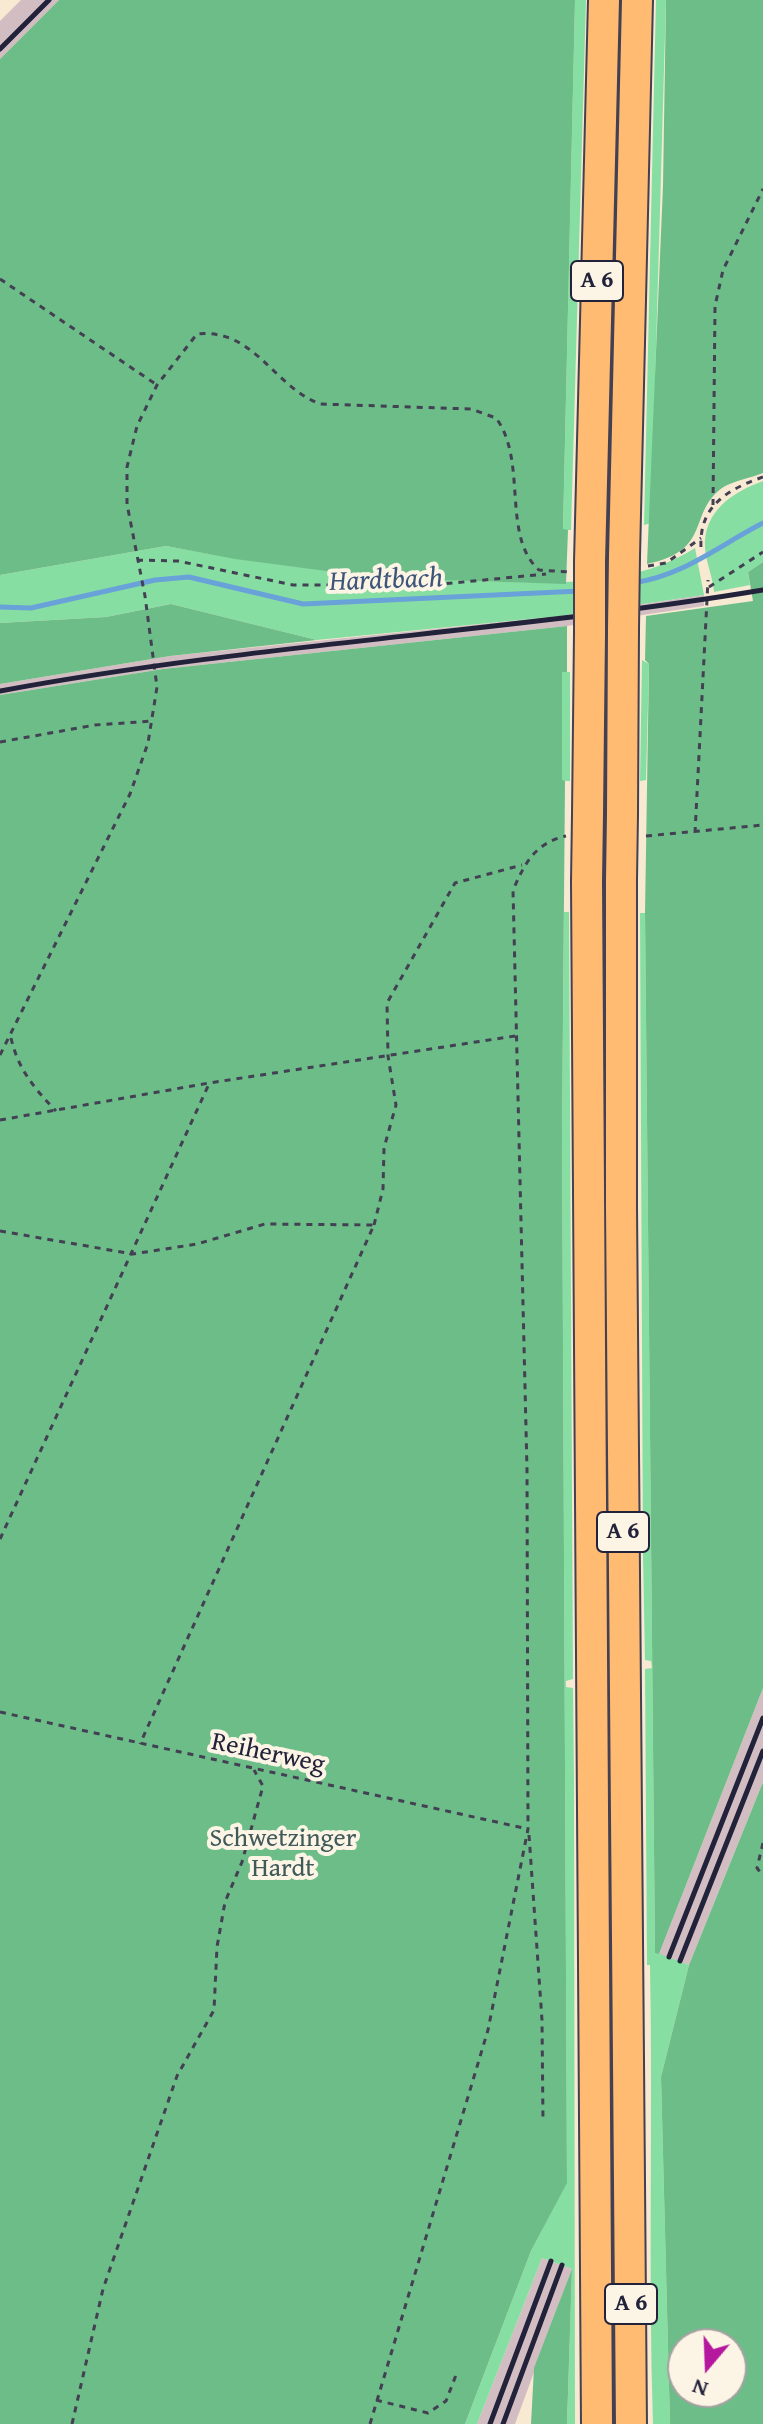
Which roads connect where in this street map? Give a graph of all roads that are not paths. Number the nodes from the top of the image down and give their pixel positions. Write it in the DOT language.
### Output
graph roads {
  1 [pos="604,0"];
  2 [pos="637,0"];
  3 [pos="597,2424"];
  4 [pos="631,2424"];
  1 -- 3 [label="highway, A 6, bridge"];
  2 -- 4 [label="highway, A 6, bridge"];
}
